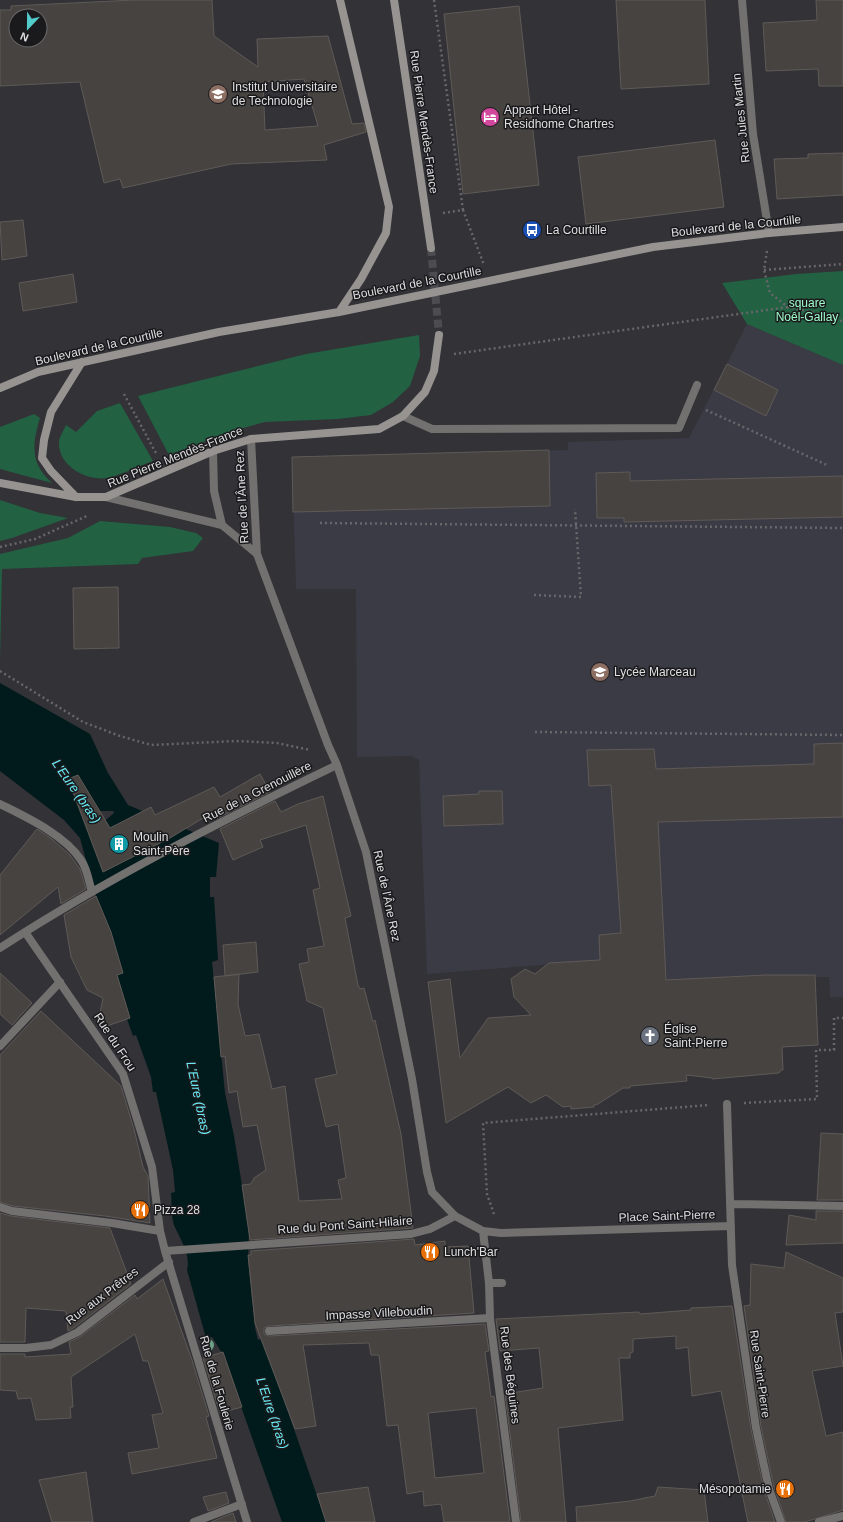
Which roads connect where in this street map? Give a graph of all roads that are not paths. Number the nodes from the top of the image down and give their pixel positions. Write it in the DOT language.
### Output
graph roads {
  1 [pos="340,0"];
  2 [pos="394,0"];
  3 [pos="742,0"];
  4 [pos="843,227"];
  5 [pos="769,233"];
  6 [pos="431,248"];
  7 [pos="339,312"];
  8 [pos="439,335"];
  9 [pos="82,362"];
  10 [pos="697,385"];
  11 [pos="0,388"];
  12 [pos="403,416"];
  13 [pos="251,438"];
  14 [pos="214,452"];
  15 [pos="0,482"];
  16 [pos="76,497"];
  17 [pos="106,497"];
  18 [pos="222,525"];
  19 [pos="257,554"];
  20 [pos="337,765"];
  21 [pos="0,804"];
  22 [pos="92,892"];
  23 [pos="25,932"];
  24 [pos="0,948"];
  25 [pos="60,982"];
  26 [pos="0,1046"];
  27 [pos="728,1104"];
  28 [pos="730,1204"];
  29 [pos="843,1206"];
  30 [pos="0,1207"];
  31 [pos="455,1216"];
  32 [pos="731,1226"];
  33 [pos="160,1231"];
  34 [pos="483,1231"];
  35 [pos="165,1251"];
  36 [pos="169,1262"];
  37 [pos="489,1283"];
  38 [pos="502,1283"];
  39 [pos="490,1318"];
  40 [pos="269,1331"];
  41 [pos="0,1348"];
  42 [pos="242,1504"];
  43 [pos="843,1516"];
  44 [pos="194,1522"];
  45 [pos="247,1522"];
  46 [pos="516,1522"];
  47 [pos="781,1522"];
  48 [pos="819,1522"];
  1 -- 7 [label="main road"];
  2 -- 6 [label="main road, Rue Pierre Mendès-France"];
  3 -- 5 [label="street, Rue Jules Martin"];
  4 -- 5 [label="main road, Boulevard de la Courtille"];
  5 -- 7 [label="main road, Boulevard de la Courtille"];
  7 -- 9 [label="main road, Boulevard de la Courtille"];
  8 -- 12 [label="main road, Rue Pierre Mendès-France"];
  9 -- 11 [label="main road, Boulevard de la Courtille"];
  9 -- 16 [label="main road"];
  10 -- 12 [label="street"];
  12 -- 13 [label="main road, Rue Pierre Mendès-France"];
  13 -- 14 [label="main road, Rue Pierre Mendès-France"];
  13 -- 19 [label="street, Rue de l'Âne Rez"];
  14 -- 17 [label="main road, Rue Pierre Mendès-France"];
  14 -- 18 [label="street, Rue de l'Âne Rez"];
  15 -- 16 [label="main road, Rue Pierre Mendès-France"];
  16 -- 17 [label="main road, Rue Pierre Mendès-France"];
  17 -- 18 [label="street, Rue de l'Âne Rez"];
  18 -- 19 [label="street, Rue de l'Âne Rez"];
  19 -- 20 [label="street, Rue de l'Âne Rez"];
  20 -- 22 [label="street, Rue de la Grenouillère"];
  20 -- 31 [label="street, Rue de l'Âne Rez"];
  21 -- 22 [label="street"];
  22 -- 23 [label="street, Rue de la Grenouillère"];
  23 -- 24 [label="street, Rue de la Grenouillère"];
  23 -- 25 [label="street, Rue du Frou"];
  25 -- 26 [label="street"];
  25 -- 33 [label="street, Rue du Frou"];
  27 -- 28 [label="street, Place Saint-Pierre"];
  28 -- 29 [label="street"];
  28 -- 32 [label="street, Place Saint-Pierre"];
  30 -- 33 [label="street"];
  31 -- 34 [label="street, Rue de l'Âne Rez"];
  31 -- 35 [label="street, Rue du Pont Saint-Hilaire"];
  32 -- 34 [label="street, Place Saint-Pierre"];
  32 -- 47 [label="street, Rue Saint-Pierre"];
  33 -- 35 [label="street, Rue du Frou"];
  34 -- 37 [label="street, Rue des Béguines"];
  35 -- 36 [label="street, Rue de la Foulerie"];
  36 -- 41 [label="street, Rue aux Prêtres"];
  36 -- 42 [label="street, Rue de la Foulerie"];
  37 -- 38 [label="street"];
  37 -- 39 [label="street, Rue des Béguines"];
  39 -- 40 [label="street, Impasse Villeboudin"];
  39 -- 46 [label="street, Rue des Béguines"];
  42 -- 44 [label="street"];
  42 -- 45 [label="street, Rue de la Foulerie"];
  43 -- 48 [label="street"];
}
